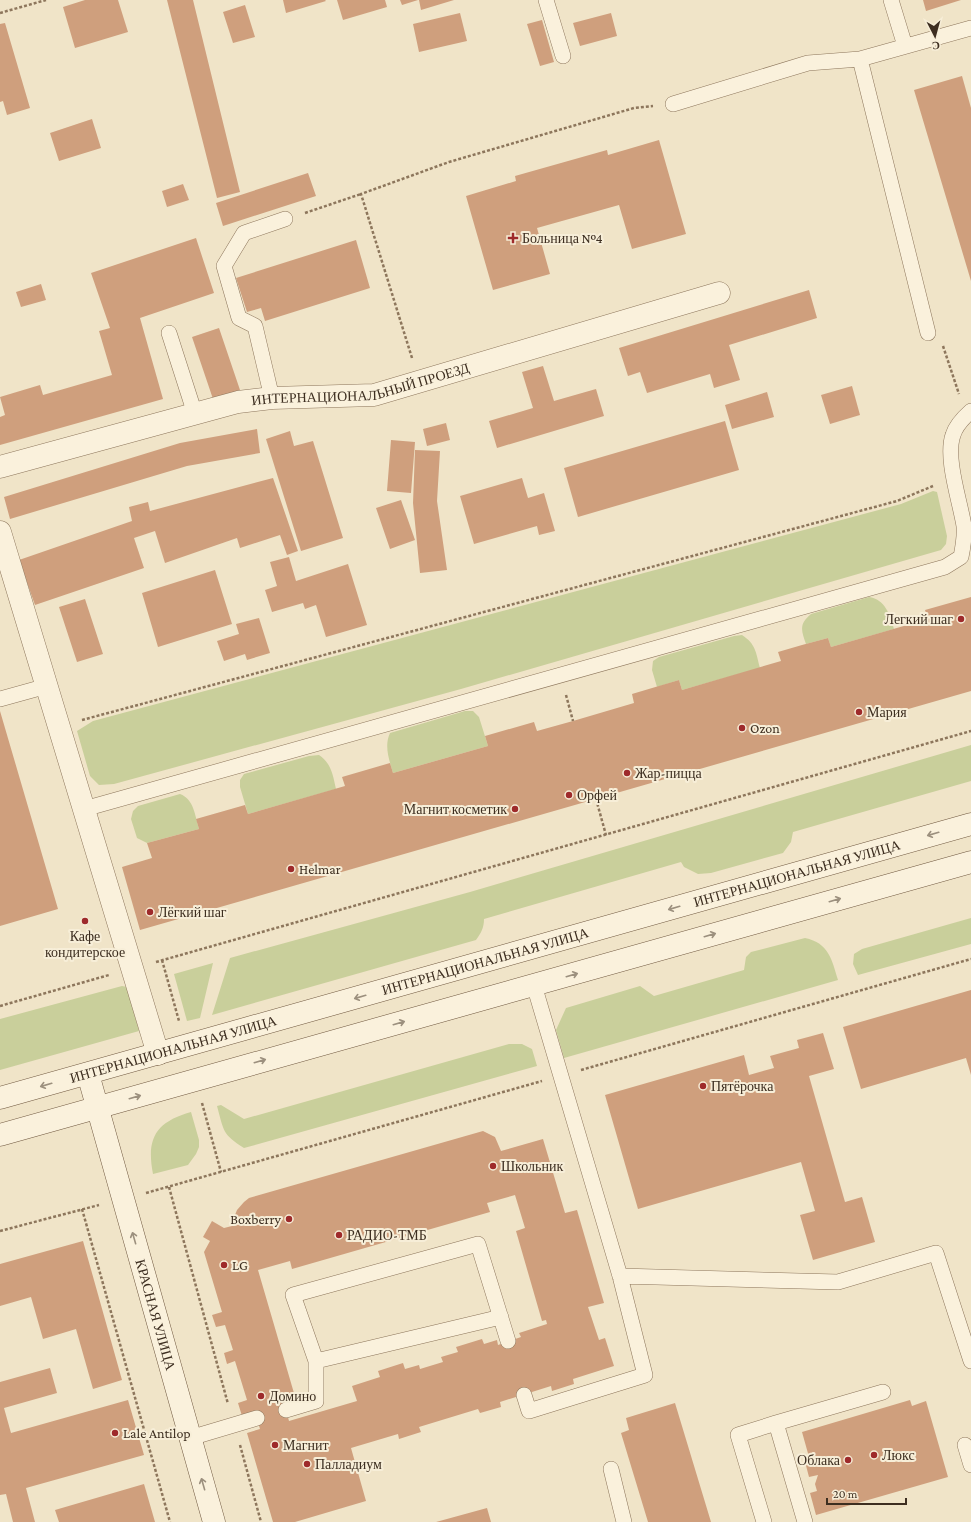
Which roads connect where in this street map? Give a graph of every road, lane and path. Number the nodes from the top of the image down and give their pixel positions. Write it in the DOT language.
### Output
graph roads {
  1 [pos="46,0"];
  2 [pos="546,0"];
  3 [pos="891,0"];
  4 [pos="0,13"];
  5 [pos="971,28"];
  6 [pos="905,46"];
  7 [pos="563,56"];
  8 [pos="860,59"];
  9 [pos="673,104"];
  10 [pos="361,194"];
  11 [pos="285,219"];
  12 [pos="719,293"];
  13 [pos="169,333"];
  14 [pos="928,333"];
  15 [pos="420,381"];
  16 [pos="272,398"];
  17 [pos="971,411"];
  18 [pos="195,414"];
  19 [pos="0,468"];
  20 [pos="954,477"];
  21 [pos="0,532"];
  22 [pos="560,675"];
  23 [pos="47,686"];
  24 [pos="0,699"];
  25 [pos="573,721"];
  26 [pos="59,726"];
  27 [pos="971,731"];
  28 [pos="596,799"];
  29 [pos="84,809"];
  30 [pos="971,824"];
  31 [pos="606,835"];
  32 [pos="971,862"];
  33 [pos="971,959"];
  34 [pos="133,968"];
  35 [pos="534,985"];
  36 [pos="0,1006"];
  37 [pos="158,1054"];
  38 [pos="88,1074"];
  39 [pos="561,1075"];
  40 [pos="0,1098"];
  41 [pos="98,1107"];
  42 [pos="0,1135"];
  43 [pos="169,1187"];
  44 [pos="123,1198"];
  45 [pos="82,1209"];
  46 [pos="0,1231"];
  47 [pos="620,1276"];
  48 [pos="501,1317"];
  49 [pos="508,1341"];
  50 [pos="316,1361"];
  51 [pos="971,1361"];
  52 [pos="883,1392"];
  53 [pos="524,1395"];
  54 [pos="286,1410"];
  55 [pos="257,1418"];
  56 [pos="776,1423"];
  57 [pos="234,1425"];
  58 [pos="190,1438"];
  59 [pos="965,1446"];
  60 [pos="971,1465"];
  61 [pos="611,1470"];
  62 [pos="170,1522"];
  63 [pos="214,1522"];
  64 [pos="260,1522"];
  65 [pos="624,1522"];
  66 [pos="764,1522"];
  67 [pos="805,1522"];
  1 -- 4 [label="path"];
  2 -- 7 [label="lane"];
  3 -- 6 [label="lane"];
  5 -- 6 [label="lane"];
  6 -- 8 [label="lane"];
  8 -- 9 [label="lane"];
  8 -- 14 [label="lane"];
  9 -- 10 [label="path"];
  10 -- 11 [label="path"];
  10 -- 15 [label="path"];
  11 -- 16 [label="lane"];
  12 -- 15 [label="main road, ИНТЕРНАЦИОНАЛЬНЫЙ ПРОЕЗД"];
  13 -- 18 [label="lane"];
  14 -- 17 [label="path"];
  15 -- 16 [label="main road, ИНТЕРНАЦИОНАЛЬНЫЙ ПРОЕЗД"];
  16 -- 18 [label="main road, ИНТЕРНАЦИОНАЛЬНЫЙ ПРОЕЗД"];
  17 -- 20 [label="lane"];
  18 -- 19 [label="main road, ИНТЕРНАЦИОНАЛЬНЫЙ ПРОЕЗД"];
  20 -- 22 [label="lane"];
  20 -- 26 [label="path"];
  21 -- 23 [label="main road"];
  22 -- 25 [label="path"];
  22 -- 29 [label="lane"];
  23 -- 24 [label="lane"];
  23 -- 26 [label="main road"];
  26 -- 29 [label="main road"];
  27 -- 31 [label="path"];
  28 -- 31 [label="path"];
  29 -- 34 [label="main road"];
  30 -- 37 [label="main road, ИНТЕРНАЦИОНАЛЬНАЯ УЛИЦА, one-way"];
  31 -- 34 [label="path"];
  35 -- 32 [label="main road, one-way"];
  33 -- 39 [label="path"];
  34 -- 36 [label="path"];
  34 -- 37 [label="main road"];
  35 -- 39 [label="lane"];
  41 -- 35 [label="main road, one-way"];
  37 -- 38 [label="main road, ИНТЕРНАЦИОНАЛЬНАЯ УЛИЦА"];
  38 -- 40 [label="main road, ИНТЕРНАЦИОНАЛЬНАЯ УЛИЦА, one-way"];
  38 -- 41 [label="main road, КРАСНАЯ УЛИЦА"];
  39 -- 43 [label="path"];
  39 -- 47 [label="lane"];
  41 -- 42 [label="main road"];
  41 -- 44 [label="main road, КРАСНАЯ УЛИЦА"];
  43 -- 44 [label="path"];
  43 -- 57 [label="path"];
  44 -- 45 [label="path"];
  58 -- 44 [label="main road, КРАСНАЯ УЛИЦА, one-way"];
  45 -- 46 [label="path"];
  45 -- 62 [label="path"];
  47 -- 51 [label="lane"];
  47 -- 53 [label="lane"];
  48 -- 49 [label="lane"];
  48 -- 50 [label="lane"];
  48 -- 50 [label="lane"];
  50 -- 54 [label="lane"];
  52 -- 56 [label="lane"];
  55 -- 57 [label="lane"];
  56 -- 66 [label="lane"];
  56 -- 67 [label="lane"];
  57 -- 58 [label="lane"];
  57 -- 64 [label="path"];
  63 -- 58 [label="main road, КРАСНАЯ УЛИЦА, one-way"];
  59 -- 60 [label="lane"];
  61 -- 65 [label="lane"];
}
